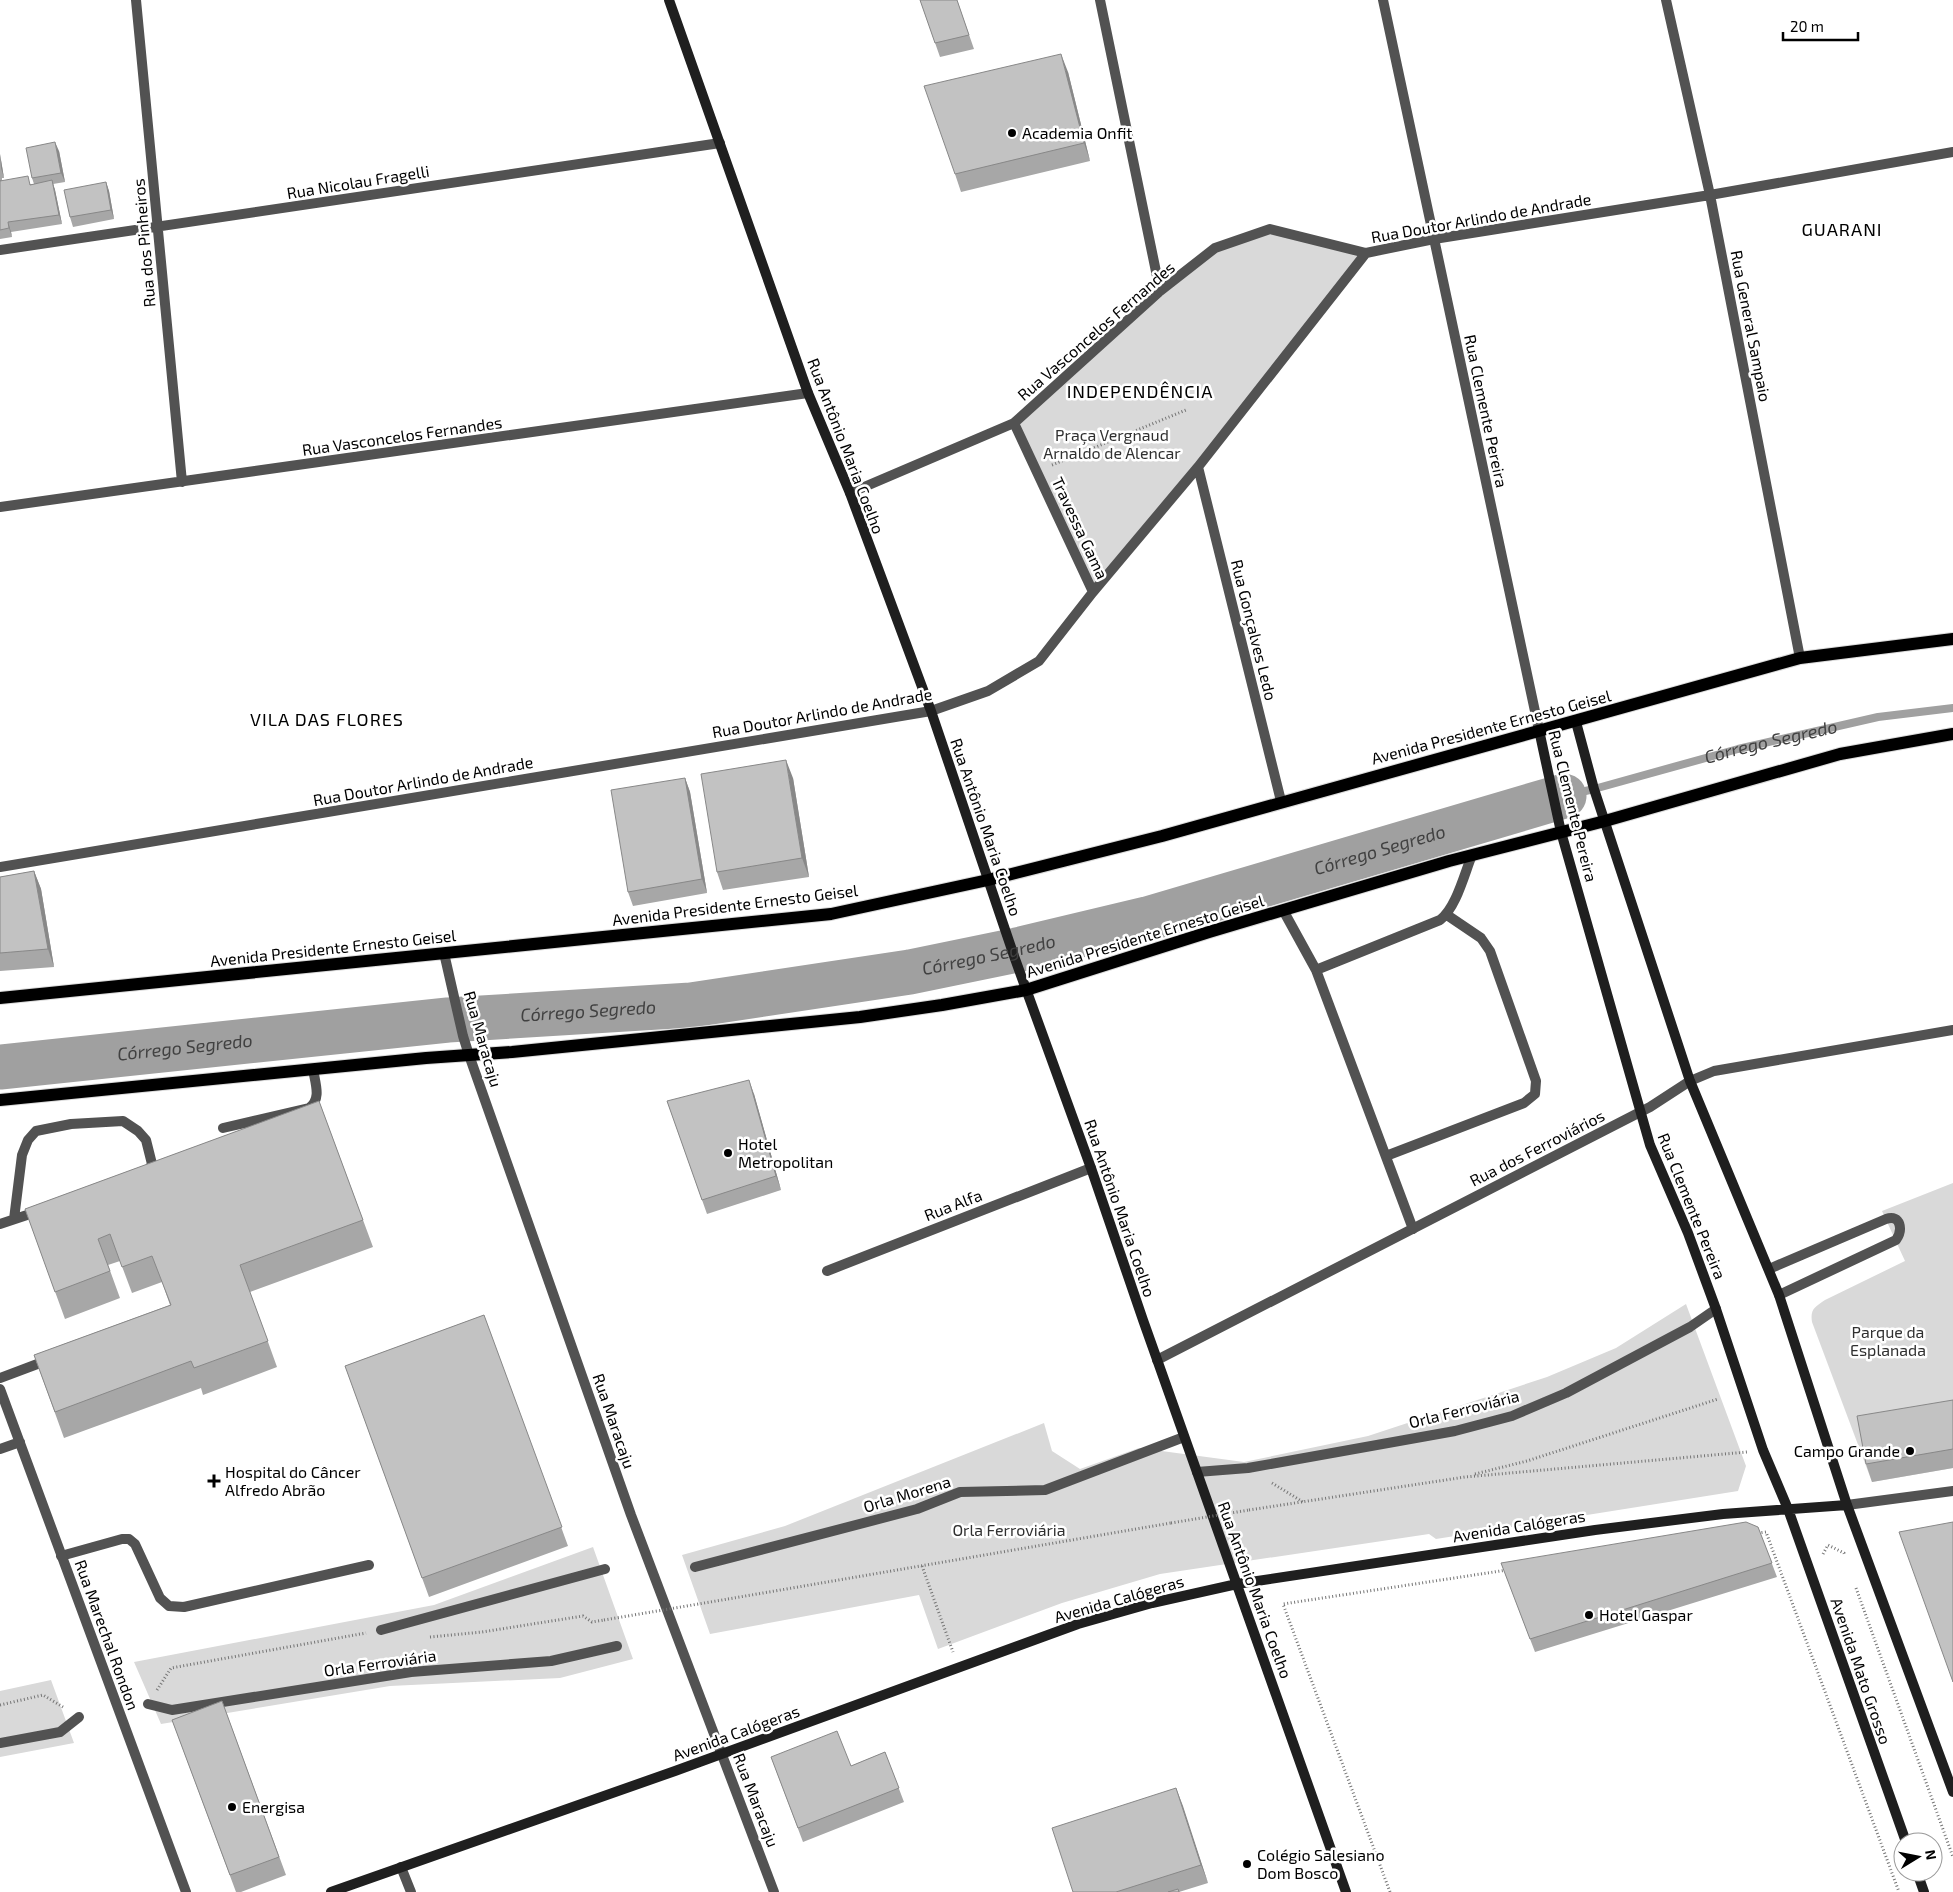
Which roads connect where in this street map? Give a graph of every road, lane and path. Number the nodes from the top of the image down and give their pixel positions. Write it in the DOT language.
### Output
graph roads {
  1 [pos="136,0"];
  2 [pos="670,0"];
  3 [pos="1100,0"];
  4 [pos="1383,0"];
  5 [pos="1666,0"];
  6 [pos="720,143"];
  7 [pos="1953,152"];
  8 [pos="1710,195"];
  9 [pos="158,228"];
  10 [pos="1434,240"];
  11 [pos="0,250"];
  12 [pos="1366,253"];
  13 [pos="1160,291"];
  14 [pos="808,393"];
  15 [pos="1186,410"];
  16 [pos="1014,423"];
  17 [pos="1198,467"];
  18 [pos="1036,471"];
  19 [pos="182,482"];
  20 [pos="850,493"];
  21 [pos="0,507"];
  22 [pos="1093,592"];
  23 [pos="1953,639"];
  24 [pos="1800,658"];
  25 [pos="930,711"];
  26 [pos="1576,722"];
  27 [pos="1539,730"];
  28 [pos="1953,734"];
  29 [pos="1281,801"];
  30 [pos="1606,821"];
  31 [pos="1561,832"];
  32 [pos="1472,855"];
  33 [pos="0,867"];
  34 [pos="988,880"];
  35 [pos="1283,910"];
  36 [pos="1447,915"];
  37 [pos="444,953"];
  38 [pos="1316,970"];
  39 [pos="1026,990"];
  40 [pos="0,998"];
  41 [pos="1953,1030"];
  42 [pos="469,1055"];
  43 [pos="313,1069"];
  44 [pos="1690,1081"];
  45 [pos="0,1100"];
  46 [pos="1641,1111"];
  47 [pos="223,1128"];
  48 [pos="1386,1156"];
  49 [pos="1091,1168"];
  50 [pos="142,1178"];
  51 [pos="51,1207"];
  52 [pos="14,1219"];
  53 [pos="0,1224"];
  54 [pos="1413,1229"];
  55 [pos="1769,1269"];
  56 [pos="827,1271"];
  57 [pos="1779,1295"];
  58 [pos="1716,1309"];
  59 [pos="55,1358"];
  60 [pos="1157,1360"];
  61 [pos="0,1378"];
  62 [pos="0,1389"];
  63 [pos="1718,1399"];
  64 [pos="1184,1437"];
  65 [pos="20,1442"];
  66 [pos="0,1449"];
  67 [pos="1763,1450"];
  68 [pos="1248,1468"];
  69 [pos="1197,1472"];
  70 [pos="1465,1477"];
  71 [pos="1953,1491"];
  72 [pos="1304,1502"];
  73 [pos="1847,1506"];
  74 [pos="1788,1509"];
  75 [pos="1756,1534"];
  76 [pos="61,1556"];
  77 [pos="1820,1558"];
  78 [pos="1847,1562"];
  79 [pos="369,1565"];
  80 [pos="922,1566"];
  81 [pos="694,1567"];
  82 [pos="605,1569"];
  83 [pos="1510,1570"];
  84 [pos="1854,1580"];
  85 [pos="1237,1584"];
  86 [pos="604,1620"];
  87 [pos="381,1630"];
  88 [pos="617,1646"];
  89 [pos="958,1668"];
  90 [pos="0,1704"];
  91 [pos="148,1704"];
  92 [pos="80,1717"];
  93 [pos="0,1743"];
  94 [pos="722,1753"];
  95 [pos="1953,1792"];
  96 [pos="1902,1832"];
  97 [pos="1953,1857"];
  98 [pos="401,1867"];
  99 [pos="186,1892"];
  100 [pos="331,1892"];
  101 [pos="411,1892"];
  102 [pos="774,1892"];
  103 [pos="1346,1892"];
  104 [pos="1390,1892"];
  105 [pos="1899,1892"];
  1 -- 9 [label="street, Rua dos Pinheiros"];
  2 -- 6 [label="main road, Rua Antônio Maria Coelho"];
  3 -- 13 [label="street"];
  4 -- 10 [label="street, Rua Clemente Pereira"];
  5 -- 8 [label="street, Rua General Sampaio"];
  6 -- 9 [label="street, Rua Nicolau Fragelli"];
  6 -- 14 [label="main road, Rua Antônio Maria Coelho"];
  7 -- 8 [label="street, Rua Doutor Arlindo de Andrade"];
  8 -- 10 [label="street, Rua Doutor Arlindo de Andrade"];
  8 -- 24 [label="street, Rua General Sampaio"];
  9 -- 11 [label="street, Rua Nicolau Fragelli"];
  9 -- 19 [label="street, Rua dos Pinheiros"];
  10 -- 12 [label="street, Rua Doutor Arlindo de Andrade"];
  10 -- 27 [label="street, Rua Clemente Pereira"];
  12 -- 13 [label="street, Rua Vasconcelos Fernandes"];
  12 -- 17 [label="street, Rua Doutor Arlindo de Andrade"];
  13 -- 16 [label="street, Rua Vasconcelos Fernandes"];
  14 -- 19 [label="street, Rua Vasconcelos Fernandes"];
  14 -- 20 [label="main road, Rua Antônio Maria Coelho"];
  15 -- 18 [label="path"];
  16 -- 18 [label="street, Travessa Gama"];
  16 -- 20 [label="street, Rua Vasconcelos Fernandes"];
  17 -- 22 [label="street, Rua Doutor Arlindo de Andrade"];
  17 -- 29 [label="street, Rua Gonçalves Ledo"];
  18 -- 22 [label="street, Travessa Gama"];
  19 -- 21 [label="street, Rua Vasconcelos Fernandes"];
  20 -- 25 [label="main road, Rua Antônio Maria Coelho"];
  22 -- 25 [label="street, Rua Doutor Arlindo de Andrade"];
  23 -- 24 [label="main road, Avenida Presidente Ernesto Geisel"];
  24 -- 26 [label="main road, Avenida Presidente Ernesto Geisel"];
  25 -- 33 [label="street, Rua Doutor Arlindo de Andrade"];
  25 -- 34 [label="main road, Rua Antônio Maria Coelho"];
  26 -- 27 [label="main road, Avenida Presidente Ernesto Geisel"];
  26 -- 30 [label="main road, Rua Clemente Pereira"];
  27 -- 29 [label="main road, Avenida Presidente Ernesto Geisel"];
  27 -- 31 [label="main road, Rua Clemente Pereira"];
  28 -- 30 [label="main road, Avenida Presidente Ernesto Geisel"];
  29 -- 34 [label="main road, Avenida Presidente Ernesto Geisel"];
  30 -- 31 [label="main road, Avenida Presidente Ernesto Geisel"];
  30 -- 44 [label="main road, Rua Clemente Pereira"];
  31 -- 32 [label="main road, Avenida Presidente Ernesto Geisel"];
  31 -- 46 [label="main road, Rua Clemente Pereira"];
  32 -- 35 [label="main road, Avenida Presidente Ernesto Geisel"];
  32 -- 36 [label="street"];
  34 -- 37 [label="main road, Avenida Presidente Ernesto Geisel"];
  34 -- 39 [label="main road, Rua Antônio Maria Coelho"];
  35 -- 38 [label="street"];
  35 -- 39 [label="main road, Avenida Presidente Ernesto Geisel"];
  36 -- 38 [label="street"];
  36 -- 48 [label="street"];
  37 -- 40 [label="main road, Avenida Presidente Ernesto Geisel"];
  37 -- 42 [label="street, Rua Maracaju"];
  38 -- 48 [label="street"];
  39 -- 42 [label="main road, Avenida Presidente Ernesto Geisel"];
  39 -- 49 [label="main road, Rua Antônio Maria Coelho"];
  41 -- 44 [label="street, Rua dos Ferroviários"];
  42 -- 43 [label="main road, Avenida Presidente Ernesto Geisel"];
  42 -- 94 [label="street, Rua Maracaju"];
  43 -- 45 [label="main road, Avenida Presidente Ernesto Geisel"];
  43 -- 47 [label="street"];
  44 -- 46 [label="street, Rua dos Ferroviários"];
  44 -- 55 [label="main road, Rua Clemente Pereira"];
  46 -- 54 [label="street, Rua dos Ferroviários"];
  46 -- 58 [label="main road, Rua Clemente Pereira"];
  48 -- 54 [label="street"];
  49 -- 56 [label="street, Rua Alfa"];
  49 -- 60 [label="main road, Rua Antônio Maria Coelho"];
  50 -- 52 [label="street"];
  51 -- 52 [label="street"];
  52 -- 53 [label="street"];
  54 -- 60 [label="street, Rua dos Ferroviários"];
  55 -- 57 [label="main road, Rua Clemente Pereira"];
  55 -- 57 [label="street"];
  57 -- 73 [label="main road, Rua Clemente Pereira"];
  58 -- 67 [label="main road, Rua Clemente Pereira"];
  58 -- 68 [label="street, Orla Ferroviária"];
  59 -- 61 [label="street"];
  60 -- 64 [label="main road, Rua Antônio Maria Coelho"];
  62 -- 65 [label="street, Rua Marechal Rondon"];
  63 -- 70 [label="path"];
  64 -- 69 [label="main road, Rua Antônio Maria Coelho"];
  64 -- 81 [label="street, Orla Morena"];
  65 -- 66 [label="street"];
  65 -- 76 [label="street, Rua Marechal Rondon"];
  67 -- 70 [label="path"];
  67 -- 74 [label="main road, Rua Clemente Pereira"];
  68 -- 69 [label="street, Orla Ferroviária"];
  68 -- 72 [label="path"];
  69 -- 85 [label="main road, Rua Antônio Maria Coelho"];
  70 -- 72 [label="path"];
  71 -- 73 [label="street, Avenida Calógeras"];
  72 -- 80 [label="path, bridge"];
  73 -- 74 [label="main road, Avenida Calógeras"];
  73 -- 95 [label="main road"];
  74 -- 85 [label="main road, Avenida Calógeras"];
  74 -- 96 [label="main road, Avenida Mato Grosso"];
  75 -- 105 [label="path"];
  76 -- 79 [label="street"];
  76 -- 99 [label="street, Rua Marechal Rondon"];
  77 -- 78 [label="path"];
  80 -- 86 [label="path, bridge"];
  80 -- 89 [label="path"];
  82 -- 87 [label="street, Orla Ferroviária"];
  83 -- 104 [label="path"];
  84 -- 97 [label="path"];
  85 -- 89 [label="main road, Avenida Calógeras"];
  85 -- 103 [label="main road, Rua Antônio Maria Coelho"];
  88 -- 91 [label="street, Orla Ferroviária"];
  89 -- 94 [label="main road, Avenida Calógeras"];
  90 -- 92 [label="path"];
  92 -- 93 [label="street"];
  94 -- 98 [label="main road, Avenida Calógeras"];
  94 -- 102 [label="street, Rua Maracaju"];
  98 -- 100 [label="main road, Avenida Calógeras"];
  98 -- 101 [label="street"];
}
